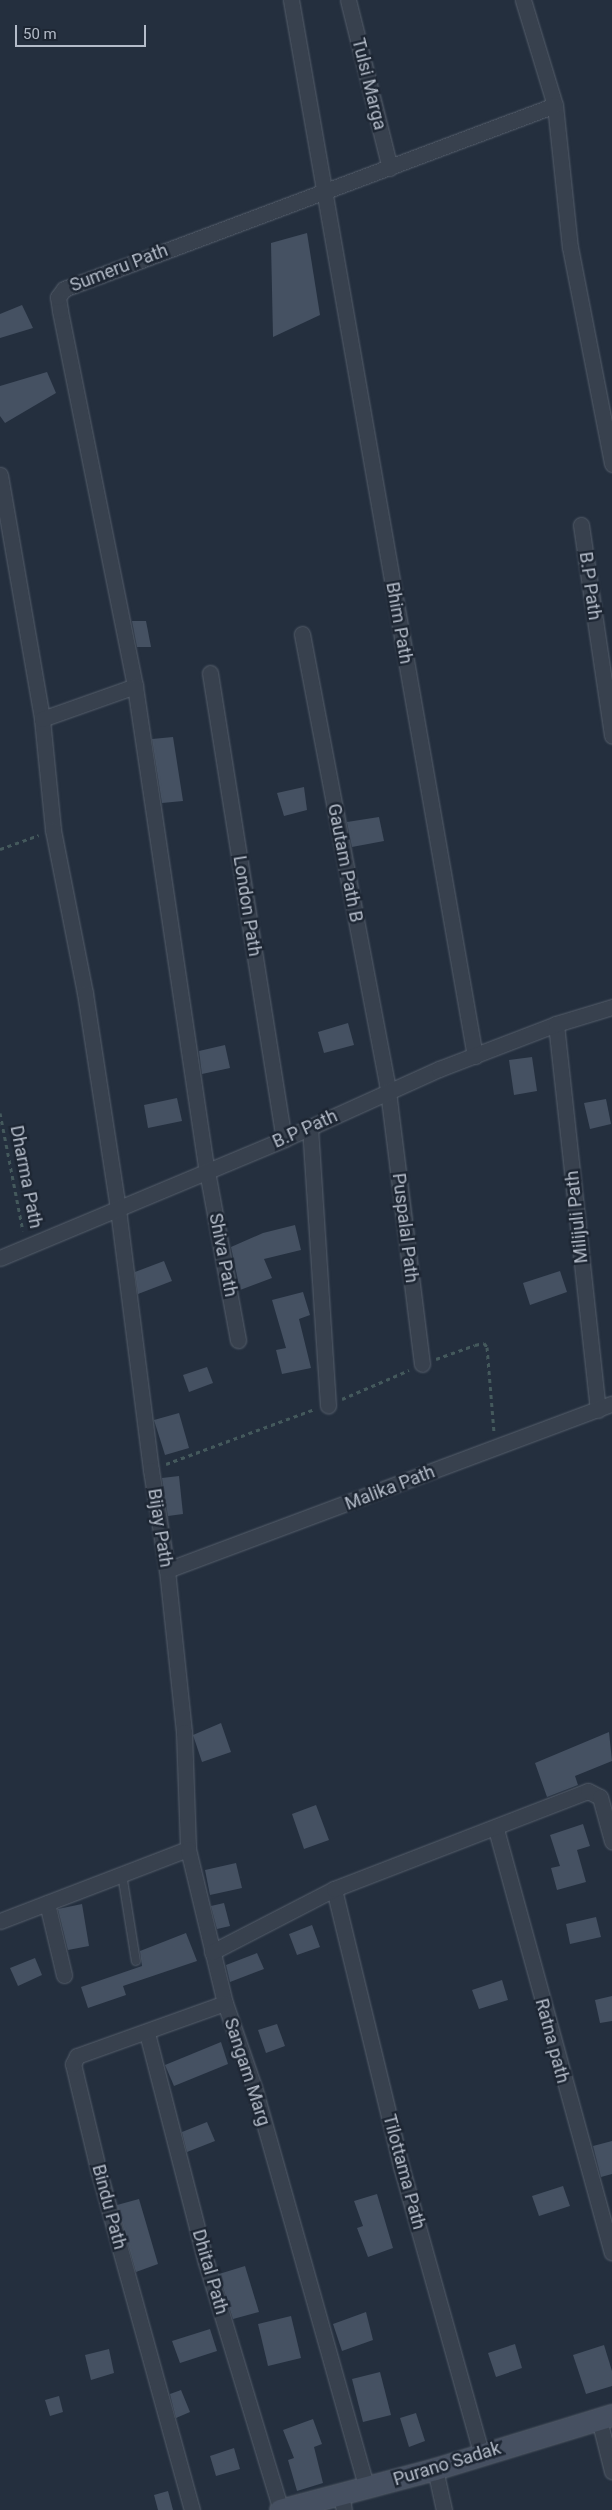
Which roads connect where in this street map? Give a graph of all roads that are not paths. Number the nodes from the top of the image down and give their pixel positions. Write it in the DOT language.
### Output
graph roads {
  1 [pos="291,0"];
  2 [pos="348,0"];
  3 [pos="523,0"];
  4 [pos="555,105"];
  5 [pos="390,168"];
  6 [pos="325,190"];
  7 [pos="612,464"];
  8 [pos="0,475"];
  9 [pos="581,526"];
  10 [pos="302,634"];
  11 [pos="210,673"];
  12 [pos="135,686"];
  13 [pos="42,719"];
  14 [pos="612,736"];
  15 [pos="612,1007"];
  16 [pos="556,1024"];
  17 [pos="475,1056"];
  18 [pos="388,1092"];
  19 [pos="310,1127"];
  20 [pos="284,1139"];
  21 [pos="207,1171"];
  22 [pos="118,1209"];
  23 [pos="0,1258"];
  24 [pos="238,1340"];
  25 [pos="422,1364"];
  26 [pos="328,1405"];
  27 [pos="605,1407"];
  28 [pos="167,1570"];
  29 [pos="496,1829"];
  30 [pos="612,1841"];
  31 [pos="188,1849"];
  32 [pos="122,1873"];
  33 [pos="334,1889"];
  34 [pos="46,1903"];
  35 [pos="0,1921"];
  36 [pos="212,1952"];
  37 [pos="136,1961"];
  38 [pos="64,1975"];
  39 [pos="225,2004"];
  40 [pos="147,2032"];
  41 [pos="612,2252"];
  42 [pos="605,2417"];
  43 [pos="481,2453"];
  44 [pos="434,2470"];
  45 [pos="612,2470"];
  46 [pos="367,2488"];
  47 [pos="342,2502"];
  48 [pos="192,2510"];
  49 [pos="280,2510"];
  50 [pos="444,2510"];
  1 -- 6 [label="street, Bhim Path"];
  2 -- 5 [label="street, Tulsi Marga"];
  3 -- 4 [label="street"];
  4 -- 5 [label="street, Sumeru Path"];
  4 -- 7 [label="street"];
  5 -- 6 [label="street, Sumeru Path"];
  6 -- 12 [label="street, Sumeru Path"];
  6 -- 17 [label="street, Bhim Path"];
  8 -- 13 [label="street, Bijay Path"];
  9 -- 14 [label="street, B.P Path"];
  10 -- 18 [label="street, Gautam Path B"];
  11 -- 20 [label="street, London Path"];
  12 -- 13 [label="street"];
  12 -- 21 [label="street, Sumeru Path"];
  13 -- 22 [label="street, Bijay Path"];
  15 -- 16 [label="street, B.P Path"];
  16 -- 17 [label="street, B.P Path"];
  16 -- 27 [label="street, Milijuli Path"];
  17 -- 18 [label="street, B.P Path"];
  18 -- 19 [label="street, B.P Path"];
  18 -- 25 [label="street, Puspalal Path"];
  19 -- 20 [label="street, B.P Path"];
  19 -- 26 [label="street"];
  20 -- 21 [label="street, B.P Path"];
  21 -- 22 [label="street, B.P Path"];
  21 -- 24 [label="street, Shiva Path"];
  22 -- 23 [label="street, B.P Path"];
  22 -- 28 [label="street, Bijay Path"];
  27 -- 28 [label="street, Malika Path"];
  28 -- 31 [label="street, Bijay Path"];
  29 -- 30 [label="street"];
  29 -- 33 [label="street"];
  29 -- 41 [label="street, Ratna path"];
  31 -- 32 [label="street"];
  31 -- 36 [label="street, Sangam Marg"];
  32 -- 34 [label="street"];
  32 -- 37 [label="lane"];
  33 -- 36 [label="street"];
  33 -- 43 [label="street, Tilottama Path"];
  34 -- 35 [label="street"];
  34 -- 38 [label="street"];
  36 -- 39 [label="street, Sangam Marg"];
  39 -- 40 [label="street, Bindu Path"];
  39 -- 46 [label="street, Sangam Marg"];
  40 -- 48 [label="street, Bindu Path"];
  40 -- 49 [label="street, Dhital Path"];
  42 -- 43 [label="main road, Purano Sadak"];
  42 -- 45 [label="street"];
  43 -- 44 [label="main road, Purano Sadak"];
  44 -- 46 [label="main road, Purano Sadak"];
  44 -- 50 [label="street"];
  46 -- 47 [label="main road, Purano Sadak"];
  47 -- 49 [label="main road, Purano Sadak"];
}
